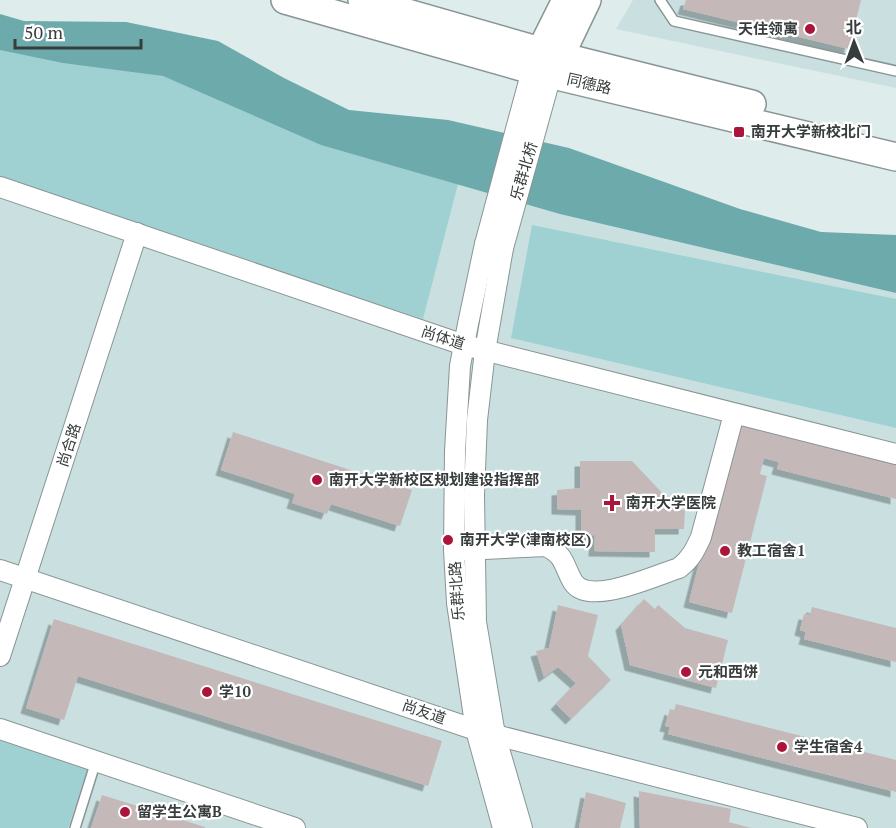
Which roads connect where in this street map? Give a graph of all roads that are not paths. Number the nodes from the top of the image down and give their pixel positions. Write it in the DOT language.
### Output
graph roads {
  1 [pos="285,0"];
  2 [pos="362,0"];
  3 [pos="566,0"];
  4 [pos="587,0"];
  5 [pos="660,0"];
  6 [pos="546,63"];
  7 [pos="896,71"];
  8 [pos="896,140"];
  9 [pos="896,157"];
  10 [pos="0,187"];
  11 [pos="504,209"];
  12 [pos="137,233"];
  13 [pos="494,246"];
  14 [pos="464,345"];
  15 [pos="484,351"];
  16 [pos="734,414"];
  17 [pos="896,454"];
  18 [pos="475,549"];
  19 [pos="454,550"];
  20 [pos="0,570"];
  21 [pos="26,579"];
  22 [pos="0,656"];
  23 [pos="0,729"];
  24 [pos="476,730"];
  25 [pos="495,735"];
  26 [pos="96,761"];
  27 [pos="75,828"];
  28 [pos="296,828"];
  29 [pos="503,828"];
  30 [pos="522,828"];
  31 [pos="857,828"];
  1 -- 6 [label="main road, 同德路"];
  2 -- 6 [label="main road, 同德路"];
  3 -- 6 [label="main road"];
  4 -- 6 [label="main road"];
  5 -- 7 [label="lane"];
  6 -- 8 [label="main road, 同德路"];
  6 -- 9 [label="main road, 同德路"];
  6 -- 11 [label="street, 乐群北桥"];
  10 -- 12 [label="street, 尚体道"];
  11 -- 13 [label="street, 乐群北路"];
  12 -- 14 [label="street, 尚体道"];
  12 -- 21 [label="street, 尚合路"];
  13 -- 14 [label="street, 乐群北路"];
  13 -- 15 [label="street, 乐群北路"];
  14 -- 15 [label="street, 尚体道"];
  14 -- 19 [label="street, 乐群北路"];
  15 -- 16 [label="street, 尚体道"];
  15 -- 18 [label="street, 乐群北路"];
  16 -- 17 [label="street, 尚体道"];
  16 -- 18 [label="street"];
  18 -- 19 [label="street"];
  18 -- 25 [label="street, 乐群北路"];
  19 -- 24 [label="street, 乐群北路"];
  20 -- 21 [label="street, 尚友道"];
  21 -- 22 [label="street, 尚合路"];
  21 -- 24 [label="street, 尚友道"];
  23 -- 26 [label="street"];
  24 -- 25 [label="street, 尚友道"];
  24 -- 29 [label="street, 乐群北路"];
  25 -- 30 [label="street, 乐群北路"];
  25 -- 31 [label="street, 尚友道"];
  26 -- 27 [label="lane"];
  26 -- 28 [label="street"];
}
